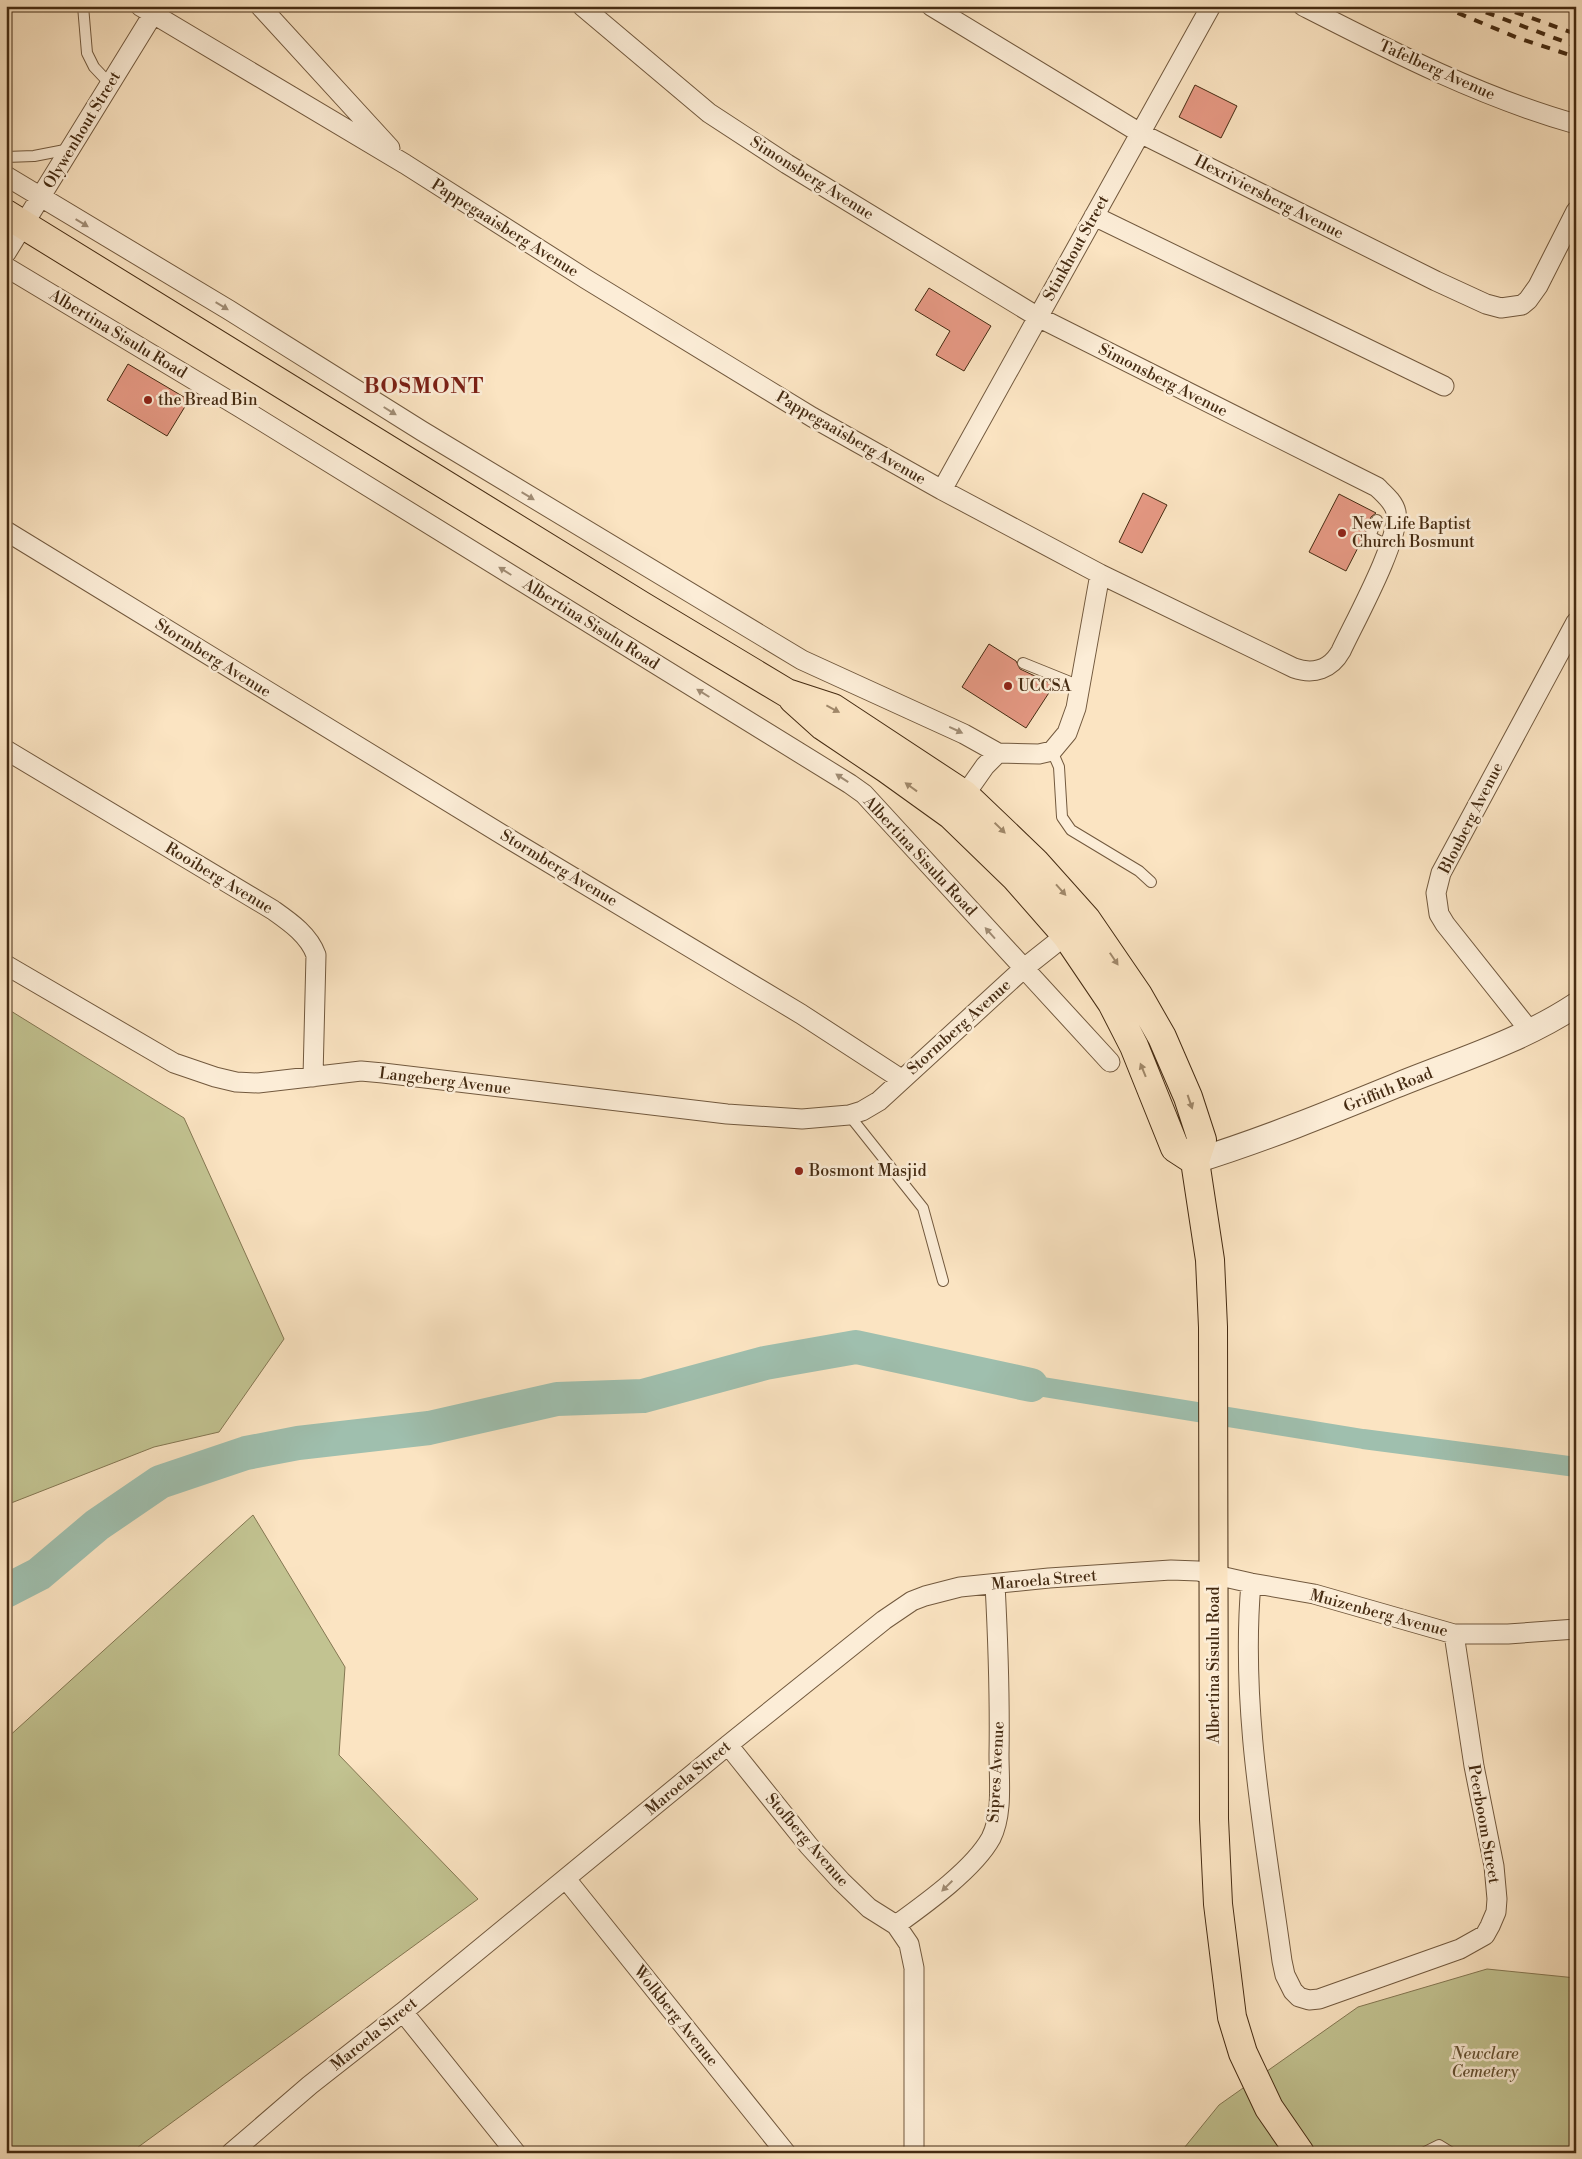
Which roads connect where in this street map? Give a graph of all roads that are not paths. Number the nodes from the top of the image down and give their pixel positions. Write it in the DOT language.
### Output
graph roads {
  1 [pos="83,6"];
  2 [pos="260,6"];
  3 [pos="582,6"];
  4 [pos="931,6"];
  5 [pos="1210,6"];
  6 [pos="1303,6"];
  7 [pos="150,9"];
  8 [pos="110,84"];
  9 [pos="1576,124"];
  10 [pos="1140,133"];
  11 [pos="71,149"];
  12 [pos="6,157"];
  13 [pos="405,164"];
  14 [pos="6,176"];
  15 [pos="40,198"];
  16 [pos="1576,211"];
  17 [pos="1094,216"];
  18 [pos="15,220"];
  19 [pos="6,253"];
  20 [pos="6,267"];
  21 [pos="1038,317"];
  22 [pos="1444,386"];
  23 [pos="942,490"];
  24 [pos="1377,520"];
  25 [pos="6,531"];
  26 [pos="1390,547"];
  27 [pos="1100,574"];
  28 [pos="1576,622"];
  29 [pos="1023,663"];
  30 [pos="1080,686"];
  31 [pos="6,750"];
  32 [pos="1052,750"];
  33 [pos="998,753"];
  34 [pos="958,805"];
  35 [pos="1151,882"];
  36 [pos="1076,927"];
  37 [pos="6,965"];
  38 [pos="1023,969"];
  39 [pos="1576,1005"];
  40 [pos="1530,1031"];
  41 [pos="1110,1062"];
  42 [pos="313,1077"];
  43 [pos="901,1080"];
  44 [pos="848,1115"];
  45 [pos="1195,1161"];
  46 [pos="943,1281"];
  47 [pos="1214,1574"];
  48 [pos="1251,1583"];
  49 [pos="996,1584"];
  50 [pos="1576,1629"];
  51 [pos="1454,1634"];
  52 [pos="728,1745"];
  53 [pos="566,1879"];
  54 [pos="896,1926"];
  55 [pos="1299,1997"];
  56 [pos="403,2012"];
  57 [pos="237,2151"];
  58 [pos="516,2153"];
  59 [pos="786,2153"];
  60 [pos="914,2153"];
  61 [pos="1300,2153"];
  62 [pos="1423,2153"];
  63 [pos="1452,2153"];
  1 -- 8 [label="lane"];
  2 -- 13 [label="street, Pappegaaisberg Avenue"];
  3 -- 21 [label="street, Simonsberg Avenue"];
  4 -- 10 [label="street, Hexriviersberg Avenue"];
  5 -- 10 [label="street, Stinkhout Street"];
  6 -- 9 [label="street, Tafelberg Avenue"];
  7 -- 8 [label="street, Olywenhout Street"];
  7 -- 13 [label="street, Pappegaaisberg Avenue"];
  8 -- 11 [label="street, Olywenhout Street"];
  10 -- 16 [label="street, Hexriviersberg Avenue"];
  10 -- 17 [label="street, Stinkhout Street"];
  11 -- 12 [label="lane"];
  11 -- 15 [label="street, Olywenhout Street"];
  13 -- 23 [label="street, Pappegaaisberg Avenue"];
  14 -- 15 [label="street"];
  15 -- 18 [label="street, Olywenhout Street"];
  15 -- 33 [label="street, one-way"];
  17 -- 21 [label="street, Stinkhout Street"];
  17 -- 22 [label="street"];
  18 -- 19 [label="street, Olywenhout Street"];
  18 -- 34 [label="main road"];
  38 -- 20 [label="street, Albertina Sisulu Road, one-way"];
  21 -- 23 [label="street, Stinkhout Street"];
  21 -- 26 [label="street, Simonsberg Avenue"];
  23 -- 27 [label="street, Pappegaaisberg Avenue"];
  24 -- 26 [label="lane"];
  25 -- 43 [label="street, Stormberg Avenue"];
  26 -- 27 [label="street, Simonsberg Avenue"];
  27 -- 30 [label="street"];
  28 -- 40 [label="street, Blouberg Avenue"];
  29 -- 30 [label="lane"];
  30 -- 32 [label="street"];
  31 -- 42 [label="street, Rooiberg Avenue"];
  32 -- 33 [label="street"];
  32 -- 35 [label="lane"];
  33 -- 34 [label="street"];
  34 -- 36 [label="main road"];
  36 -- 38 [label="street, Stormberg Avenue"];
  36 -- 45 [label="main road"];
  37 -- 42 [label="street, Langeberg Avenue"];
  38 -- 41 [label="street, Albertina Sisulu Road"];
  38 -- 43 [label="street, Stormberg Avenue"];
  39 -- 40 [label="street, Griffith Road"];
  40 -- 45 [label="street, Griffith Road"];
  42 -- 44 [label="street, Langeberg Avenue"];
  43 -- 44 [label="street, Langeberg Avenue"];
  44 -- 46 [label="lane"];
  45 -- 47 [label="main road, Albertina Sisulu Road"];
  47 -- 48 [label="street, Muizenberg Avenue"];
  47 -- 49 [label="street, Maroela Street"];
  47 -- 61 [label="main road, Albertina Sisulu Road"];
  48 -- 51 [label="street, Muizenberg Avenue"];
  48 -- 55 [label="street, Albertina Sisulu Road"];
  49 -- 52 [label="street, Maroela Street"];
  49 -- 54 [label="street, Sipres Avenue, one-way"];
  50 -- 51 [label="street, Muizenberg Avenue"];
  51 -- 55 [label="street, Peerboom Street"];
  52 -- 53 [label="street, Maroela Street"];
  52 -- 54 [label="street, Stofberg Avenue"];
  53 -- 56 [label="street, Maroela Street"];
  53 -- 59 [label="street, Wolkberg Avenue"];
  54 -- 60 [label="street"];
  56 -- 57 [label="street, Maroela Street"];
  56 -- 58 [label="street"];
  62 -- 63 [label="lane"];
}
